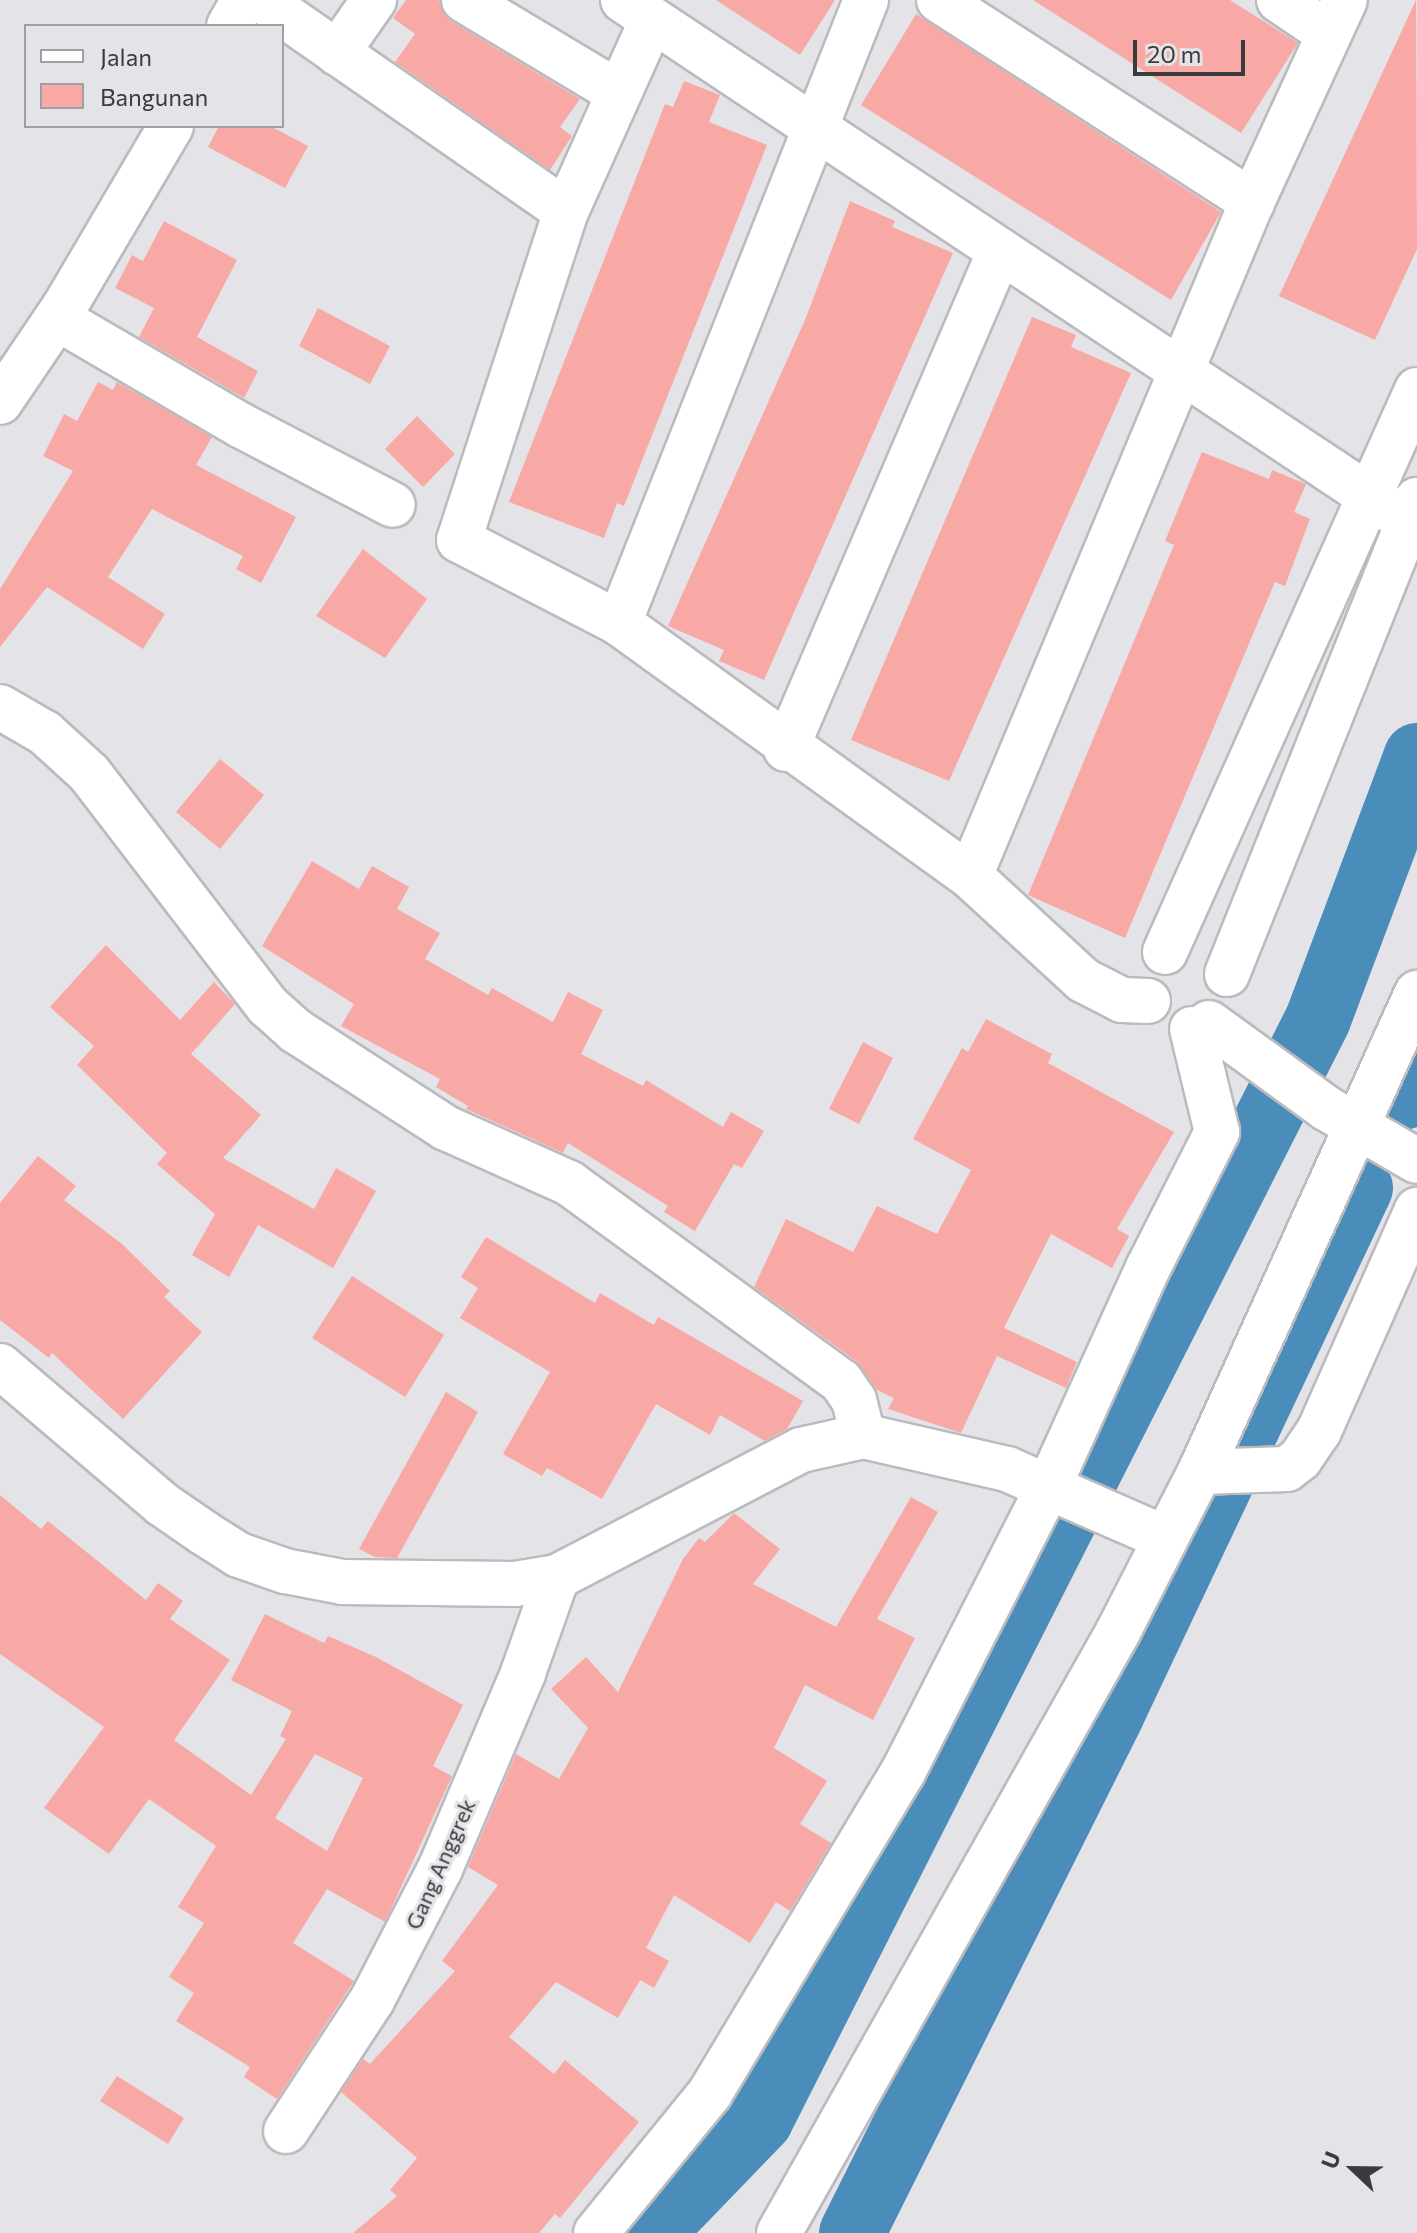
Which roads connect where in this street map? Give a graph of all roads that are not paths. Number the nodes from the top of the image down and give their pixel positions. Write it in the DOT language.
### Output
graph roads {
  1 [pos="244,0"];
  2 [pos="262,0"];
  3 [pos="374,0"];
  4 [pos="464,0"];
  5 [pos="866,0"];
  6 [pos="939,0"];
  7 [pos="1279,0"];
  8 [pos="637,10"];
  9 [pos="1337,16"];
  10 [pos="230,24"];
  11 [pos="337,53"];
  12 [pos="617,92"];
  13 [pos="170,128"];
  14 [pos="817,133"];
  15 [pos="1252,202"];
  16 [pos="566,211"];
  17 [pos="999,253"];
  18 [pos="57,318"];
  19 [pos="1181,366"];
  20 [pos="1417,390"];
  21 [pos="0,402"];
  22 [pos="1370,495"];
  23 [pos="393,505"];
  24 [pos="1412,510"];
  25 [pos="619,623"];
  26 [pos="0,707"];
  27 [pos="786,749"];
  28 [pos="970,876"];
  29 [pos="1165,952"];
  30 [pos="1227,974"];
  31 [pos="1417,993"];
  32 [pos="1148,1001"];
  33 [pos="1201,1026"];
  34 [pos="1340,1117"];
  35 [pos="1417,1161"];
  36 [pos="1417,1210"];
  37 [pos="0,1366"];
  38 [pos="863,1436"];
  39 [pos="1219,1472"];
  40 [pos="1059,1491"];
  41 [pos="1147,1530"];
  42 [pos="557,1577"];
  43 [pos="286,2131"];
  44 [pos="596,2233"];
  45 [pos="779,2233"];
  1 -- 10 [label="street"];
  2 -- 11 [label="street"];
  3 -- 11 [label="street"];
  4 -- 12 [label="street"];
  5 -- 14 [label="street"];
  6 -- 15 [label="street"];
  7 -- 9 [label="street"];
  8 -- 12 [label="street"];
  8 -- 14 [label="street"];
  9 -- 15 [label="street"];
  11 -- 16 [label="street"];
  12 -- 16 [label="street"];
  13 -- 18 [label="street"];
  14 -- 17 [label="street"];
  14 -- 25 [label="street"];
  15 -- 19 [label="street"];
  16 -- 25 [label="street"];
  17 -- 19 [label="street"];
  17 -- 27 [label="street"];
  18 -- 21 [label="street"];
  18 -- 23 [label="street"];
  19 -- 22 [label="street"];
  19 -- 28 [label="street"];
  20 -- 22 [label="street"];
  22 -- 24 [label="street"];
  22 -- 29 [label="street"];
  24 -- 30 [label="street"];
  25 -- 27 [label="street"];
  26 -- 38 [label="street"];
  27 -- 28 [label="street"];
  28 -- 32 [label="street"];
  29 -- 30 [label="street"];
  29 -- 32 [label="street"];
  30 -- 33 [label="street"];
  31 -- 34 [label="street"];
  32 -- 33 [label="street"];
  33 -- 34 [label="street"];
  33 -- 40 [label="street"];
  34 -- 35 [label="street"];
  34 -- 39 [label="street"];
  36 -- 39 [label="street"];
  37 -- 42 [label="street"];
  38 -- 40 [label="street"];
  38 -- 42 [label="street"];
  39 -- 41 [label="street"];
  40 -- 41 [label="street"];
  40 -- 44 [label="street"];
  41 -- 45 [label="street"];
  42 -- 43 [label="street, Gang Anggrek"];
}
